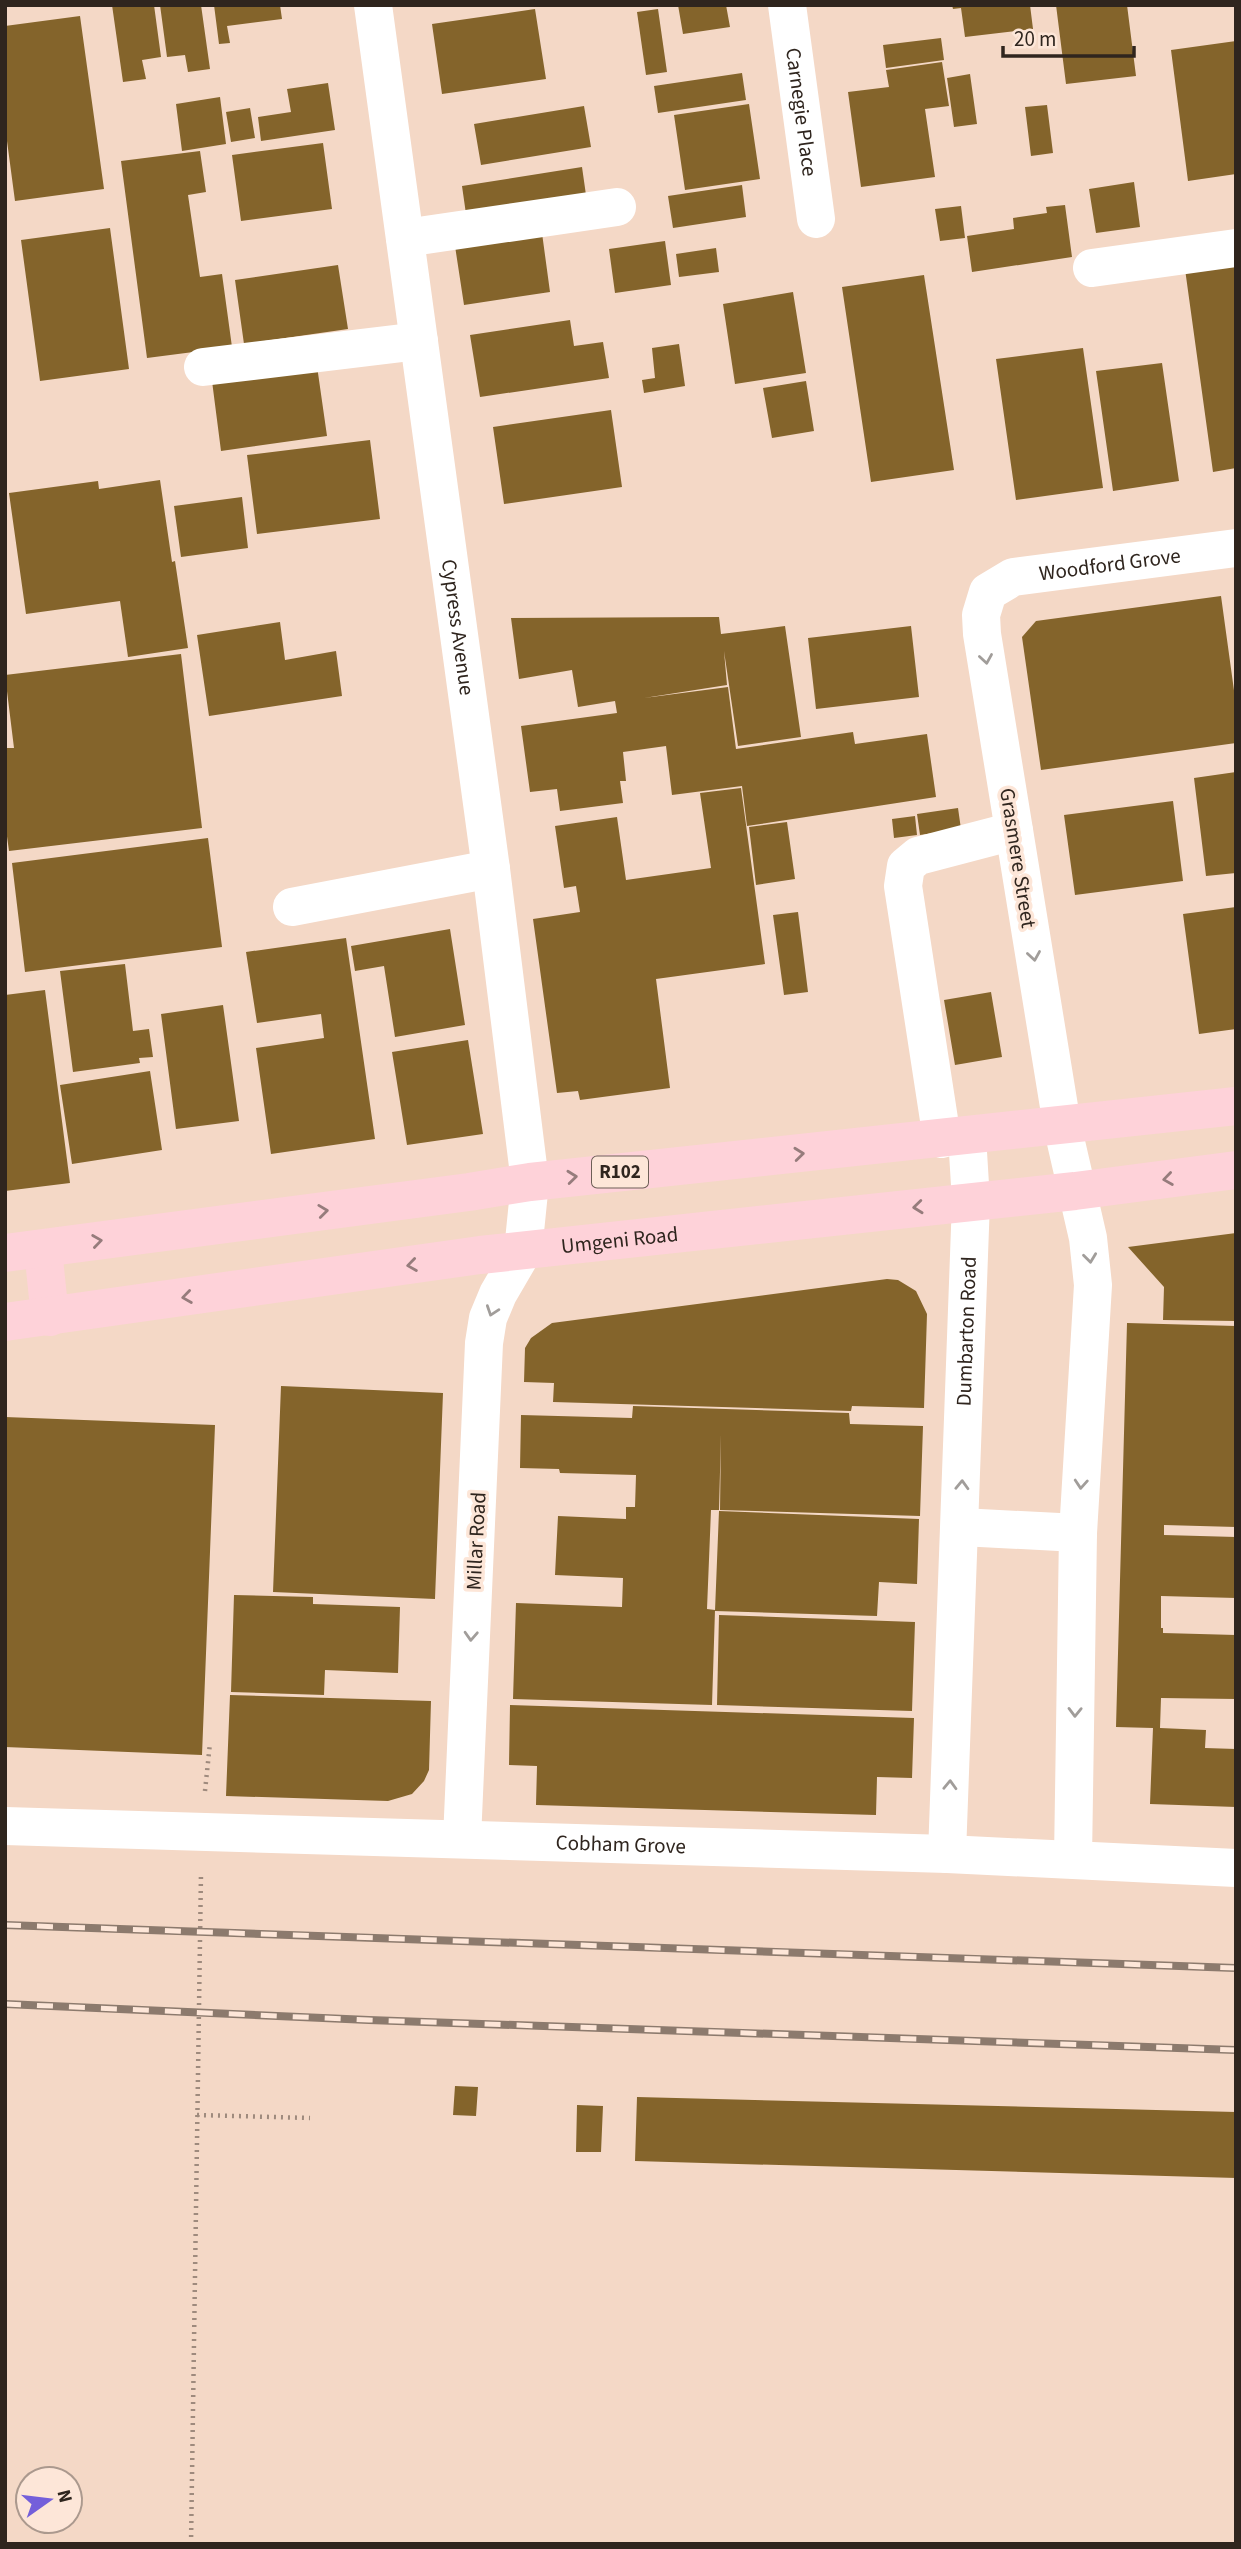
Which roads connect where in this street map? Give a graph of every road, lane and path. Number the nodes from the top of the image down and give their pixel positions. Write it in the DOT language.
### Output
graph roads {
  1 [pos="373,5"];
  2 [pos="787,5"];
  3 [pos="617,207"];
  4 [pos="816,219"];
  5 [pos="405,239"];
  6 [pos="1236,248"];
  7 [pos="1092,268"];
  8 [pos="419,341"];
  9 [pos="203,367"];
  10 [pos="1236,548"];
  11 [pos="989,592"];
  12 [pos="1014,831"];
  13 [pos="491,869"];
  14 [pos="292,907"];
  15 [pos="1236,1106"];
  16 [pos="1062,1125"];
  17 [pos="954,1137"];
  18 [pos="1236,1170"];
  19 [pos="530,1182"];
  20 [pos="1075,1191"];
  21 [pos="971,1201"];
  22 [pos="43,1249"];
  23 [pos="523,1251"];
  24 [pos="5,1253"];
  25 [pos="50,1317"];
  26 [pos="5,1322"];
  27 [pos="961,1527"];
  28 [pos="1078,1533"];
  29 [pos="5,1826"];
  30 [pos="202,1831"];
  31 [pos="462,1839"];
  32 [pos="947,1854"];
  33 [pos="1073,1859"];
  34 [pos="1236,1868"];
  35 [pos="197,2115"];
  36 [pos="310,2118"];
  37 [pos="191,2544"];
  1 -- 5 [label="street, Cypress Avenue"];
  2 -- 4 [label="street, Carnegie Place"];
  3 -- 5 [label="street"];
  5 -- 8 [label="street, Cypress Avenue"];
  6 -- 7 [label="street"];
  8 -- 9 [label="street"];
  8 -- 13 [label="street, Cypress Avenue"];
  10 -- 11 [label="street, Woodford Grove"];
  11 -- 12 [label="street, Grasmere Street, one-way"];
  12 -- 16 [label="street, Grasmere Street, one-way"];
  12 -- 17 [label="street, Dumbarton Road"];
  13 -- 14 [label="street"];
  13 -- 19 [label="street, Cypress Avenue"];
  15 -- 16 [label="main road, R102"];
  16 -- 17 [label="main road, R102"];
  16 -- 20 [label="street, Grasmere Street"];
  19 -- 17 [label="main road, R102, one-way"];
  17 -- 21 [label="street, Dumbarton Road"];
  18 -- 20 [label="main road, Umgeni Road, one-way"];
  22 -- 19 [label="main road, R102, one-way"];
  19 -- 23 [label="street, Cypress Avenue"];
  20 -- 21 [label="main road, Umgeni Road"];
  20 -- 28 [label="street, one-way"];
  21 -- 23 [label="main road, Umgeni Road, one-way"];
  27 -- 21 [label="street, Dumbarton Road, one-way"];
  22 -- 24 [label="main road, R102"];
  22 -- 25 [label="main road"];
  23 -- 25 [label="main road, Umgeni Road, one-way"];
  23 -- 31 [label="street, Millar Road, one-way"];
  25 -- 26 [label="main road, Umgeni Road"];
  27 -- 28 [label="street"];
  32 -- 27 [label="street, Dumbarton Road, one-way"];
  28 -- 33 [label="street, one-way"];
  29 -- 30 [label="street, Cobham Grove"];
  30 -- 31 [label="street, Cobham Grove"];
  30 -- 35 [label="path"];
  31 -- 32 [label="street, Cobham Grove"];
  32 -- 33 [label="street, Cobham Grove"];
  33 -- 34 [label="street, Cobham Grove"];
  35 -- 36 [label="path"];
  35 -- 37 [label="path"];
}
